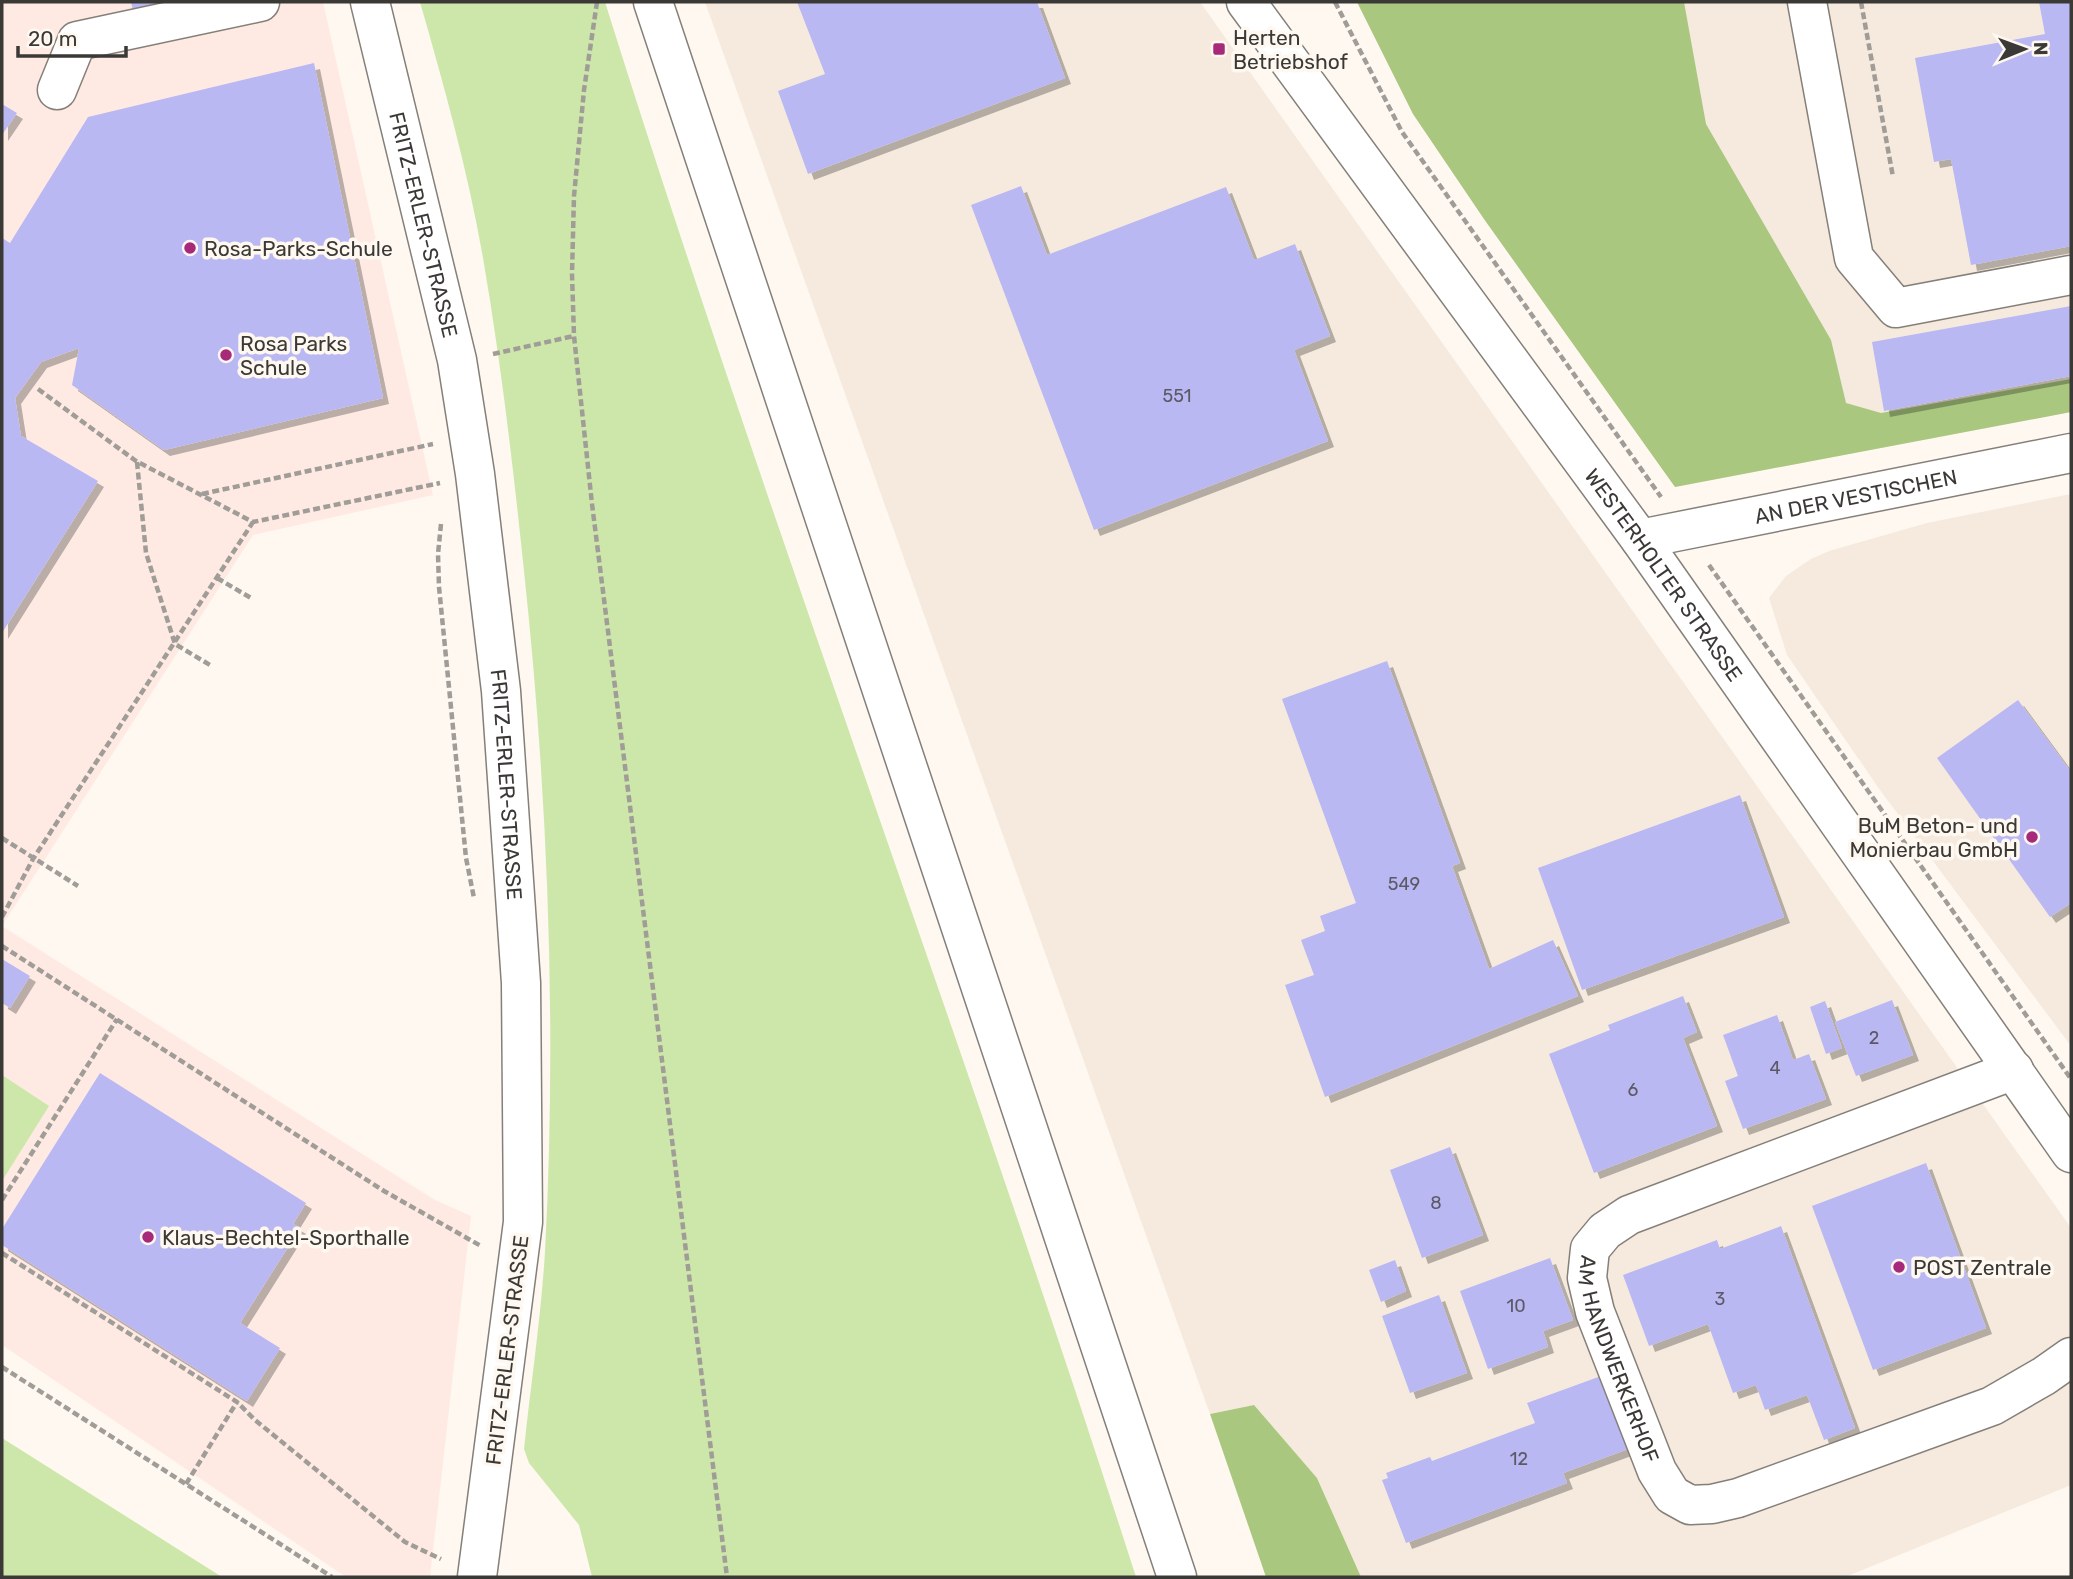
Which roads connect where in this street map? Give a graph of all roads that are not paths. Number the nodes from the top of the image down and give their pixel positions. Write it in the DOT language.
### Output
graph roads {
  1 [pos="260,2"];
  2 [pos="370,2"];
  3 [pos="653,2"];
  4 [pos="1246,2"];
  5 [pos="1807,2"];
  6 [pos="57,90"];
  7 [pos="2071,275"];
  8 [pos="2069,461"];
  9 [pos="1640,539"];
  10 [pos="2014,1070"];
  11 [pos="2071,1153"];
  12 [pos="2071,1357"];
  13 [pos="477,1577"];
  14 [pos="1177,1577"];
  1 -- 6 [label="street"];
  2 -- 13 [label="street, FRITZ-ERLER-STRASSE"];
  3 -- 14 [label="street"];
  4 -- 9 [label="street, WESTERHOLTER STRASSE"];
  5 -- 7 [label="street"];
  8 -- 9 [label="street, AN DER VESTISCHEN"];
  9 -- 10 [label="street, WESTERHOLTER STRASSE"];
  10 -- 11 [label="street, WESTERHOLTER STRASSE"];
  10 -- 12 [label="street, AM HANDWERKERHOF"];
}
